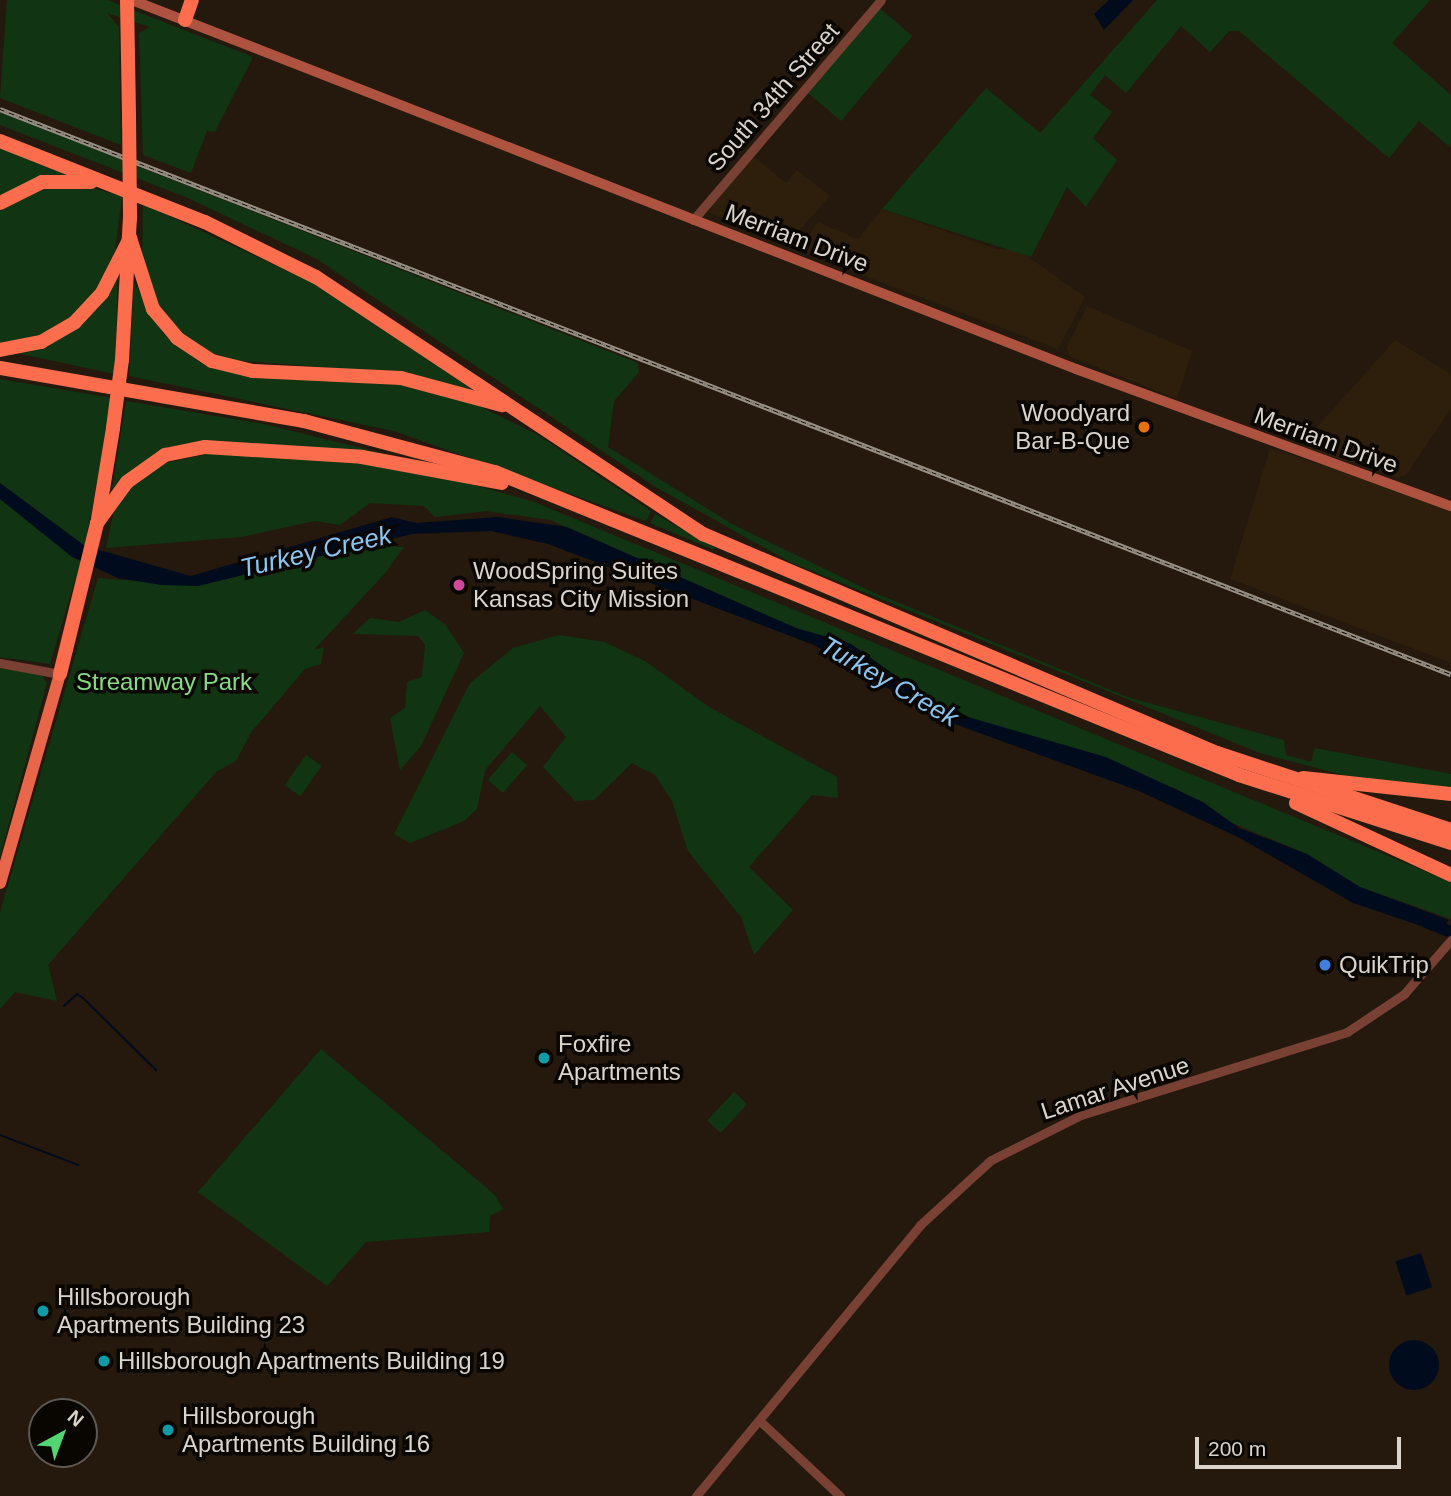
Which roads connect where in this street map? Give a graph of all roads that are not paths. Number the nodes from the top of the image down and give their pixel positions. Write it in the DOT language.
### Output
graph roads {
  1 [pos="130,0"];
  2 [pos="184,0"];
  3 [pos="192,0"];
  4 [pos="881,0"];
  5 [pos="185,20"];
  6 [pos="0,141"];
  7 [pos="113,185"];
  8 [pos="0,203"];
  9 [pos="693,219"];
  10 [pos="130,238"];
  11 [pos="0,350"];
  12 [pos="0,358"];
  13 [pos="0,368"];
  14 [pos="511,407"];
  15 [pos="251,410"];
  16 [pos="570,499"];
  17 [pos="1451,506"];
  18 [pos="97,523"];
  19 [pos="0,663"];
  20 [pos="60,674"];
  21 [pos="1238,775"];
  22 [pos="1278,776"];
  23 [pos="1451,794"];
  24 [pos="1451,830"];
  25 [pos="1451,843"];
  26 [pos="1451,875"];
  27 [pos="0,883"];
  28 [pos="1451,940"];
  29 [pos="760,1421"];
  30 [pos="696,1496"];
  31 [pos="840,1496"];
  1 -- 5 [label="main road, Merriam Drive"];
  1 -- 10 [label="highway, bridge"];
  2 -- 5 [label="highway"];
  3 -- 5 [label="highway"];
  4 -- 9 [label="street, South 34th Street"];
  5 -- 9 [label="main road, Merriam Drive"];
  6 -- 7 [label="highway"];
  7 -- 8 [label="highway"];
  7 -- 14 [label="highway"];
  9 -- 17 [label="main road, Merriam Drive"];
  10 -- 11 [label="highway"];
  10 -- 14 [label="highway"];
  10 -- 18 [label="highway, bridge"];
  12 -- 15 [label="highway"];
  13 -- 15 [label="highway"];
  14 -- 22 [label="highway"];
  15 -- 16 [label="highway"];
  16 -- 18 [label="highway"];
  16 -- 21 [label="highway"];
  18 -- 20 [label="highway"];
  19 -- 20 [label="street"];
  20 -- 27 [label="highway"];
  21 -- 25 [label="highway"];
  21 -- 26 [label="highway"];
  22 -- 23 [label="highway"];
  22 -- 24 [label="highway"];
  28 -- 29 [label="street, Lamar Avenue"];
  29 -- 30 [label="street, Lamar Avenue"];
  29 -- 31 [label="street"];
}
